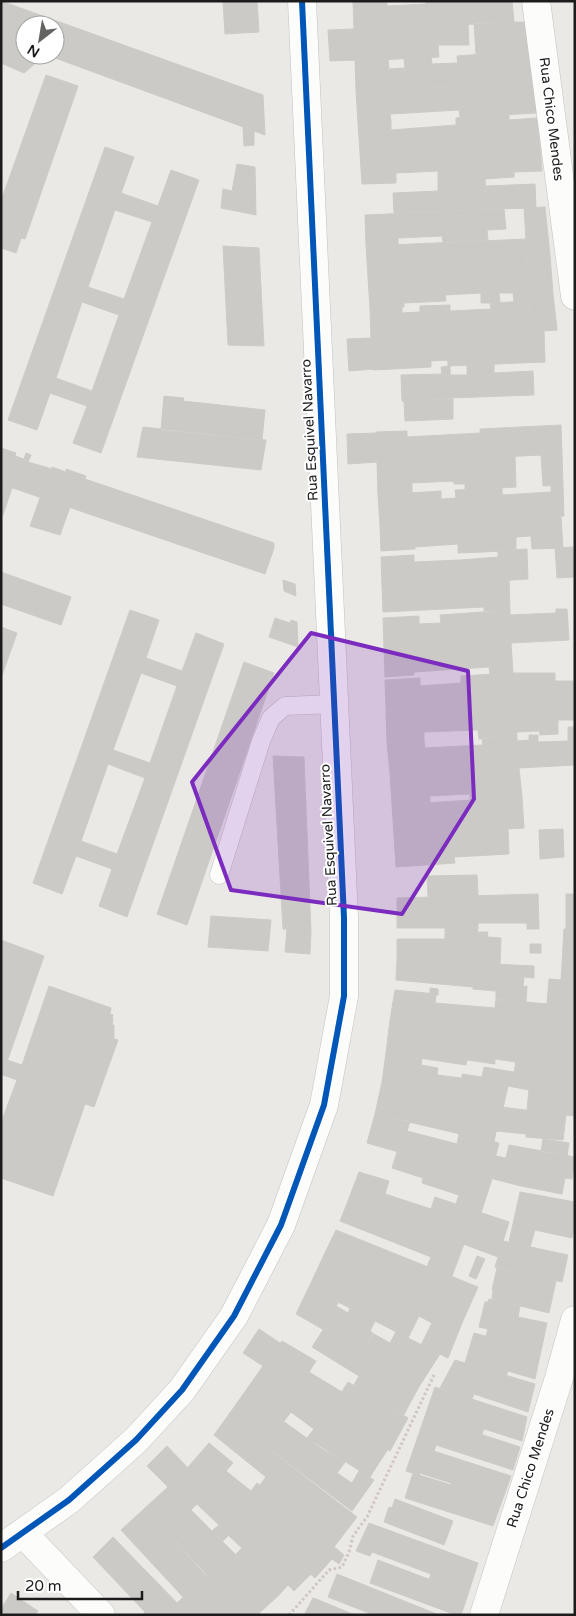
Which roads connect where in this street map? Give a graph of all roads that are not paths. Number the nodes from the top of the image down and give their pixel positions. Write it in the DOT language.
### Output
graph roads {
  1 [pos="302,1"];
  2 [pos="536,1"];
  3 [pos="575,296"];
  4 [pos="334,704"];
  5 [pos="219,875"];
  6 [pos="575,1320"];
  7 [pos="12,1541"];
  8 [pos="101,1615"];
  9 [pos="484,1615"];
  1 -- 4 [label="street, Rua Esquivel Navarro"];
  2 -- 3 [label="street, Rua Chico Mendes"];
  4 -- 5 [label="lane"];
  4 -- 7 [label="street, Rua Esquivel Navarro"];
  6 -- 9 [label="street, Rua Chico Mendes"];
  7 -- 8 [label="street"];
}
